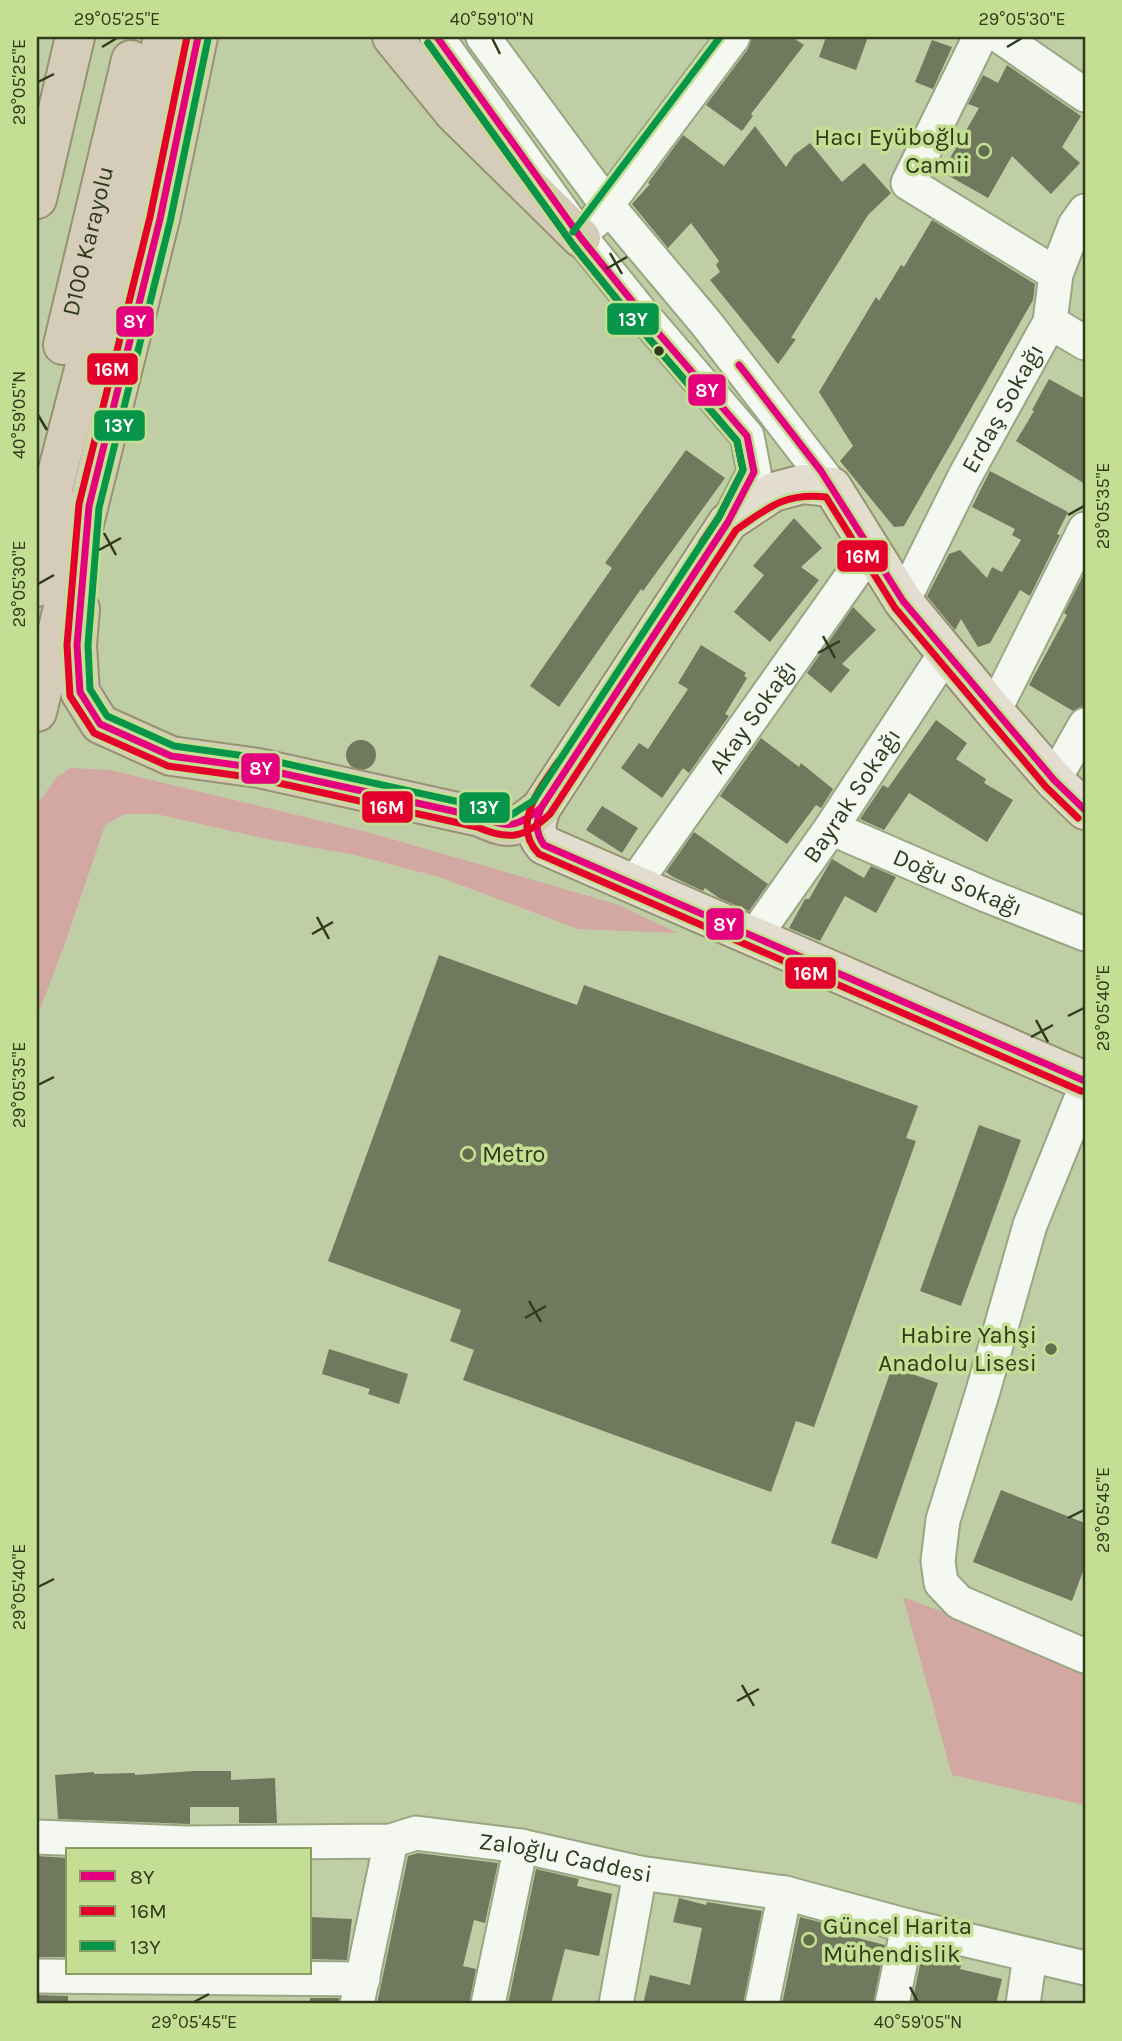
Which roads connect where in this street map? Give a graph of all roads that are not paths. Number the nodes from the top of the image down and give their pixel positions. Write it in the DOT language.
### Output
graph roads {
  1 [pos="75,37"];
  2 [pos="136,37"];
  3 [pos="163,37"];
  4 [pos="198,37"];
  5 [pos="223,37"];
  6 [pos="392,37"];
  7 [pos="437,37"];
  8 [pos="483,37"];
  9 [pos="733,37"];
  10 [pos="980,37"];
  11 [pos="1001,37"];
  12 [pos="1085,95"];
  13 [pos="37,199"];
  14 [pos="607,205"];
  15 [pos="1085,211"];
  16 [pos="160,219"];
  17 [pos="581,238"];
  18 [pos="1056,274"];
  19 [pos="1050,322"];
  20 [pos="1085,343"];
  21 [pos="37,446"];
  22 [pos="832,487"];
  23 [pos="89,506"];
  24 [pos="728,522"];
  25 [pos="1085,529"];
  26 [pos="871,549"];
  27 [pos="37,550"];
  28 [pos="37,587"];
  29 [pos="903,601"];
  30 [pos="945,654"];
  31 [pos="993,711"];
  32 [pos="37,712"];
  33 [pos="1085,725"];
  34 [pos="1054,780"];
  35 [pos="541,808"];
  36 [pos="1085,810"];
  37 [pos="831,828"];
  38 [pos="634,884"];
  39 [pos="1085,934"];
  40 [pos="754,937"];
  41 [pos="1085,1081"];
  42 [pos="1085,1089"];
  43 [pos="1085,1656"];
  44 [pos="37,1837"];
  45 [pos="391,1841"];
  46 [pos="521,1846"];
  47 [pos="640,1873"];
  48 [pos="785,1893"];
  49 [pos="908,1926"];
  50 [pos="1030,1956"];
  51 [pos="1085,1968"];
  52 [pos="37,1976"];
  53 [pos="360,1992"];
  54 [pos="488,2004"];
  55 [pos="616,2004"];
  56 [pos="762,2004"];
  57 [pos="892,2004"];
  58 [pos="1023,2004"];
  1 -- 13 [label="highway"];
  2 -- 21 [label="highway, D100 Karayolu"];
  3 -- 27 [label="highway"];
  4 -- 16 [label="highway"];
  5 -- 16 [label="highway"];
  6 -- 17 [label="highway"];
  7 -- 17 [label="street"];
  8 -- 14 [label="street"];
  9 -- 14 [label="street"];
  10 -- 18 [label="street"];
  11 -- 12 [label="street"];
  14 -- 17 [label="street"];
  14 -- 22 [label="street"];
  15 -- 18 [label="street, Erdaş Sokağı"];
  16 -- 23 [label="highway"];
  16 -- 28 [label="highway"];
  17 -- 24 [label="street"];
  18 -- 19 [label="street, Erdaş Sokağı"];
  19 -- 20 [label="street"];
  19 -- 29 [label="street, Erdaş Sokağı"];
  22 -- 24 [label="main road"];
  22 -- 26 [label="main road"];
  23 -- 32 [label="highway"];
  23 -- 35 [label="highway"];
  24 -- 35 [label="main road"];
  25 -- 31 [label="street"];
  26 -- 29 [label="main road"];
  26 -- 38 [label="street, Akay Sokağı"];
  29 -- 30 [label="main road"];
  30 -- 31 [label="main road"];
  30 -- 37 [label="street, Bayrak Sokağı"];
  31 -- 34 [label="main road"];
  33 -- 34 [label="street"];
  34 -- 36 [label="main road"];
  35 -- 38 [label="main road"];
  37 -- 39 [label="street, Doğu Sokağı"];
  37 -- 40 [label="street, Bayrak Sokağı"];
  38 -- 40 [label="main road"];
  40 -- 41 [label="main road"];
  42 -- 43 [label="street"];
  44 -- 45 [label="street, Zaloğlu Caddesi"];
  45 -- 46 [label="street, Zaloğlu Caddesi"];
  45 -- 53 [label="street"];
  46 -- 47 [label="street, Zaloğlu Caddesi"];
  46 -- 54 [label="street"];
  47 -- 48 [label="street, Zaloğlu Caddesi"];
  47 -- 55 [label="street"];
  48 -- 49 [label="street, Zaloğlu Caddesi"];
  48 -- 56 [label="street"];
  49 -- 50 [label="street, Zaloğlu Caddesi"];
  49 -- 57 [label="street"];
  50 -- 51 [label="street, Zaloğlu Caddesi"];
  50 -- 58 [label="street"];
  52 -- 53 [label="street"];
}
